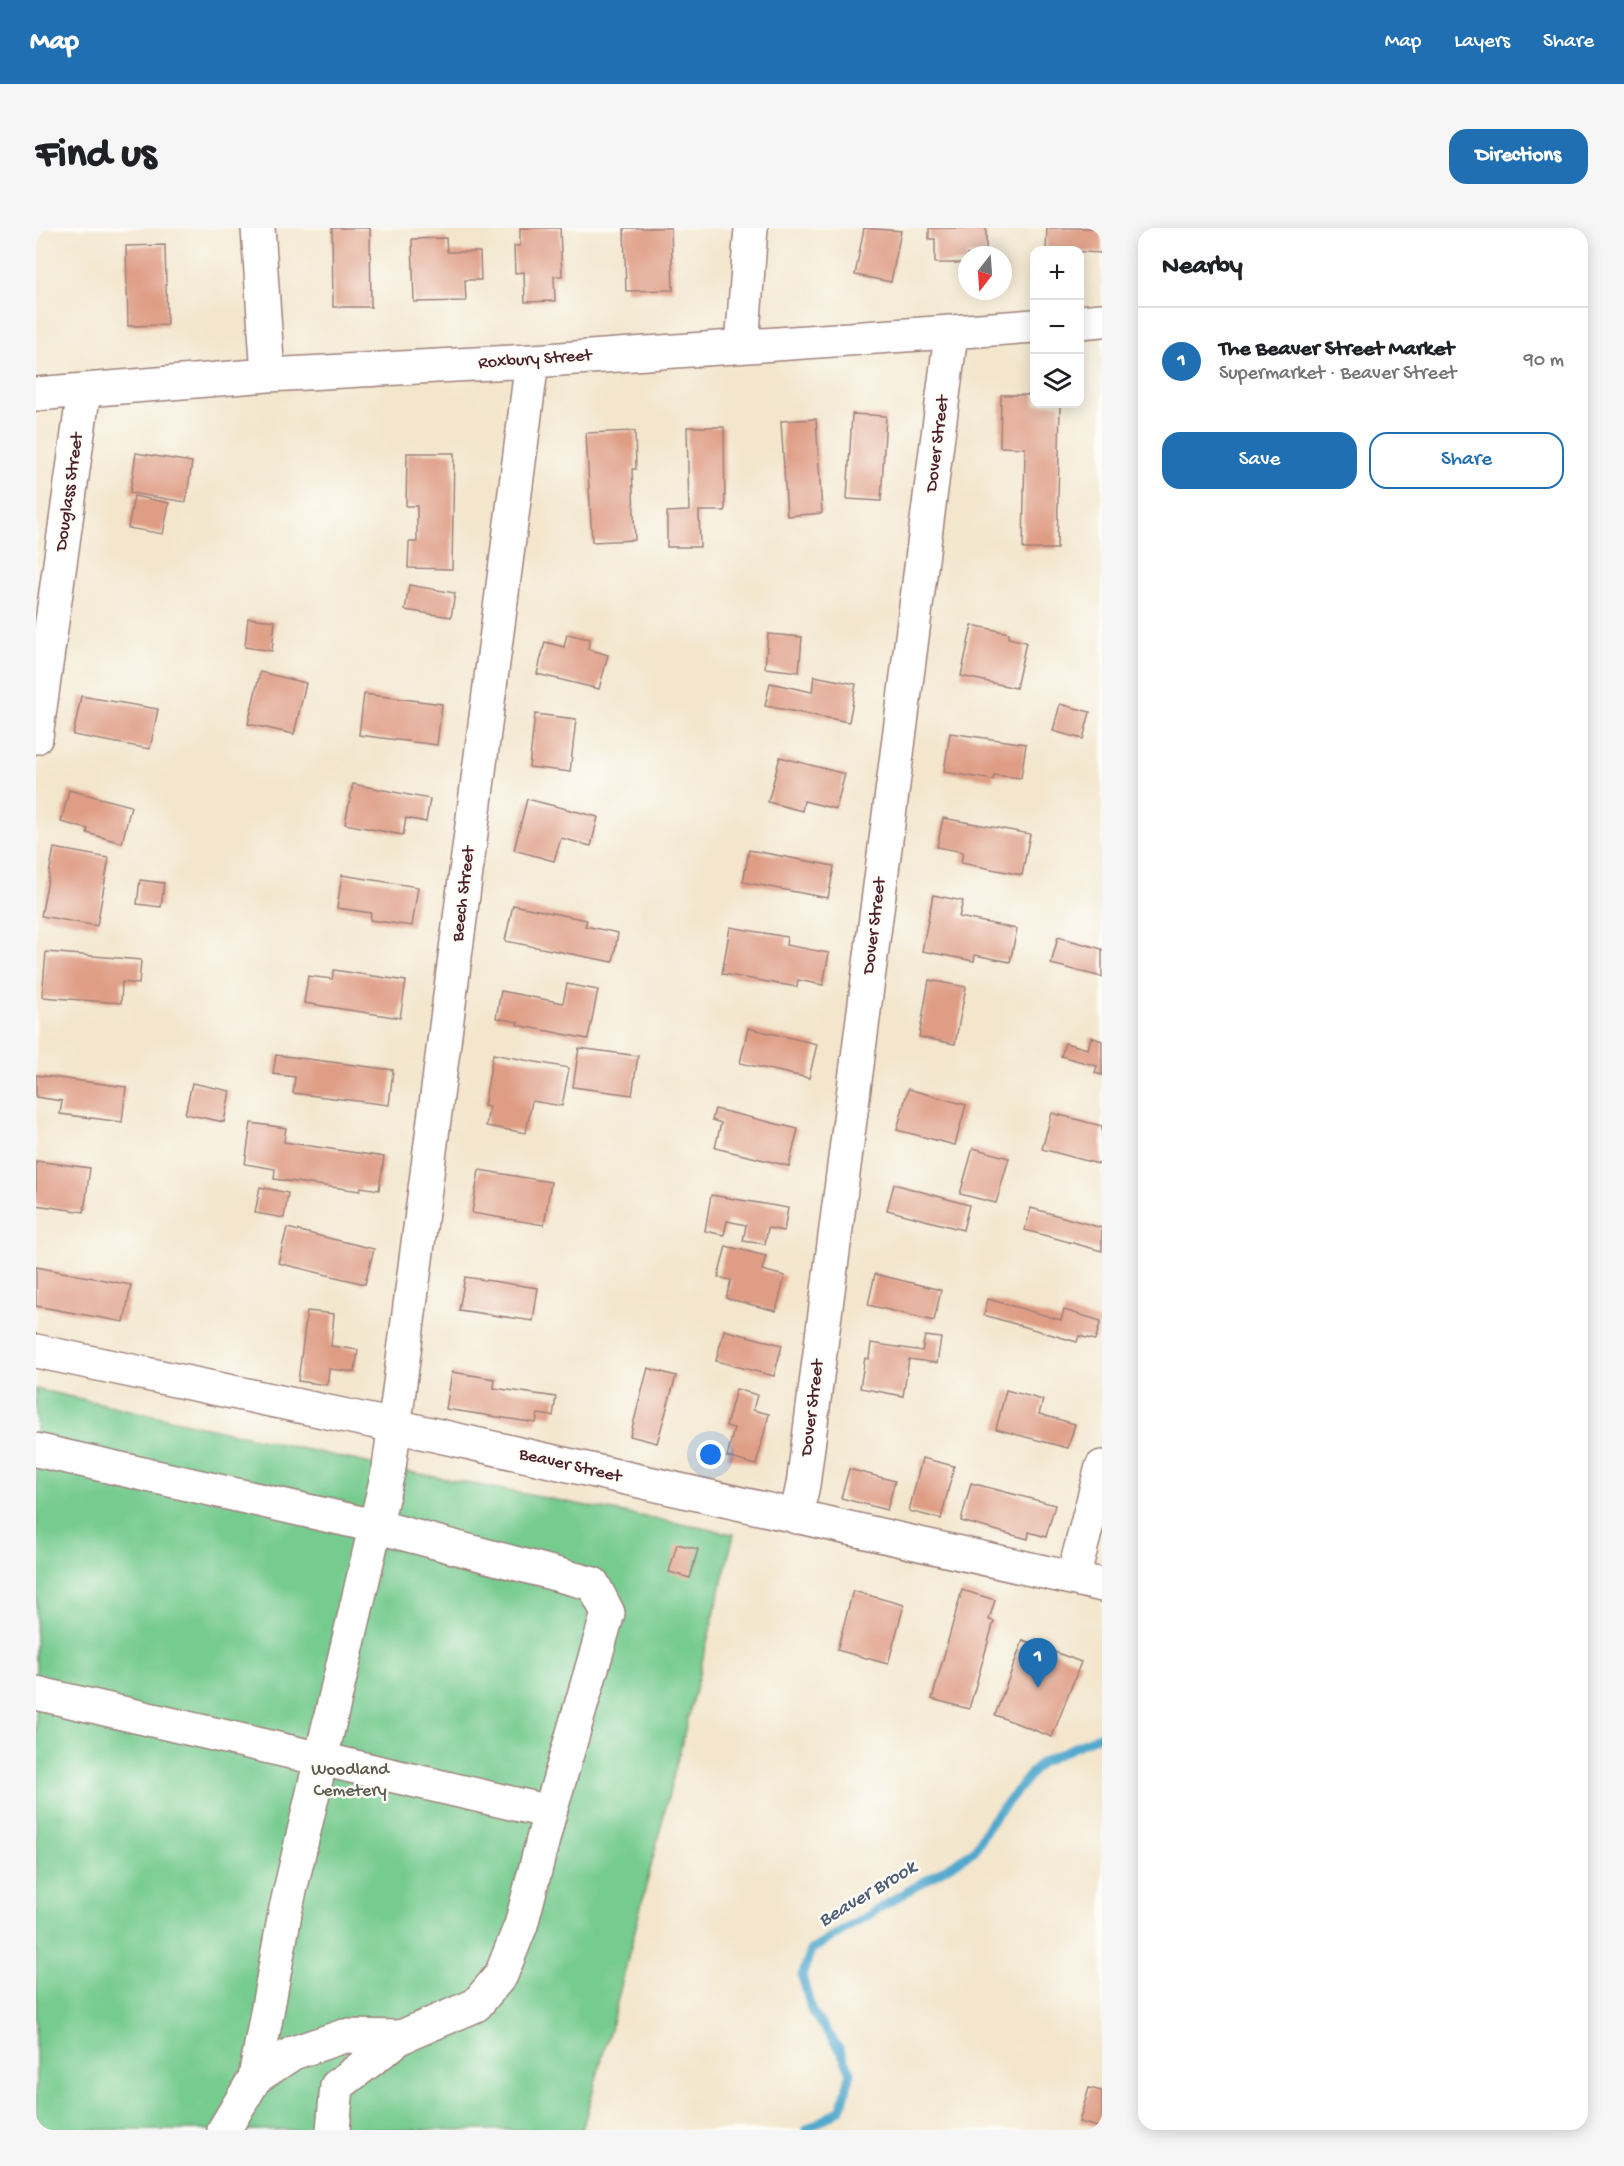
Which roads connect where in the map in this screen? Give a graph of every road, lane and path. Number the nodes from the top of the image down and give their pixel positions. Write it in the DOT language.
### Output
graph roads {
  1 [pos="258,228"];
  2 [pos="751,228"];
  3 [pos="1102,320"];
  4 [pos="1084,322"];
  5 [pos="1030,326"];
  6 [pos="951,334"];
  7 [pos="742,346"];
  8 [pos="532,361"];
  9 [pos="268,375"];
  10 [pos="84,390"];
  11 [pos="36,394"];
  12 [pos="36,737"];
  13 [pos="36,1351"];
  14 [pos="395,1426"];
  15 [pos="36,1450"];
  16 [pos="1102,1467"];
  17 [pos="796,1517"];
  18 [pos="375,1526"];
  19 [pos="1088,1581"];
  20 [pos="36,1693"];
  21 [pos="321,1760"];
  22 [pos="550,1812"];
  23 [pos="401,2037"];
  24 [pos="255,2078"];
  25 [pos="335,2129"];
  26 [pos="224,2130"];
  1 -- 9 [label="street"];
  2 -- 7 [label="street"];
  3 -- 4 [label="street"];
  5 -- 6 [label="street, Roxbury Street"];
  6 -- 7 [label="street, Roxbury Street"];
  6 -- 17 [label="street, Dover Street"];
  7 -- 8 [label="street, Roxbury Street"];
  8 -- 9 [label="street, Roxbury Street"];
  8 -- 14 [label="street, Beech Street"];
  9 -- 10 [label="street, Roxbury Street"];
  10 -- 11 [label="street, Roxbury Street"];
  10 -- 12 [label="street, Douglass Street"];
  13 -- 14 [label="street, Beaver Street"];
  14 -- 17 [label="street, Beaver Street"];
  14 -- 18 [label="street, Beech Street"];
  15 -- 18 [label="street"];
  16 -- 19 [label="street"];
  17 -- 19 [label="street, Beaver Street"];
  18 -- 21 [label="street, Beech Street"];
  18 -- 22 [label="street"];
  20 -- 21 [label="street"];
  21 -- 22 [label="street"];
  21 -- 24 [label="street, Beech Street"];
  22 -- 23 [label="street"];
  23 -- 24 [label="street"];
  23 -- 25 [label="street"];
  24 -- 26 [label="street"];
}
